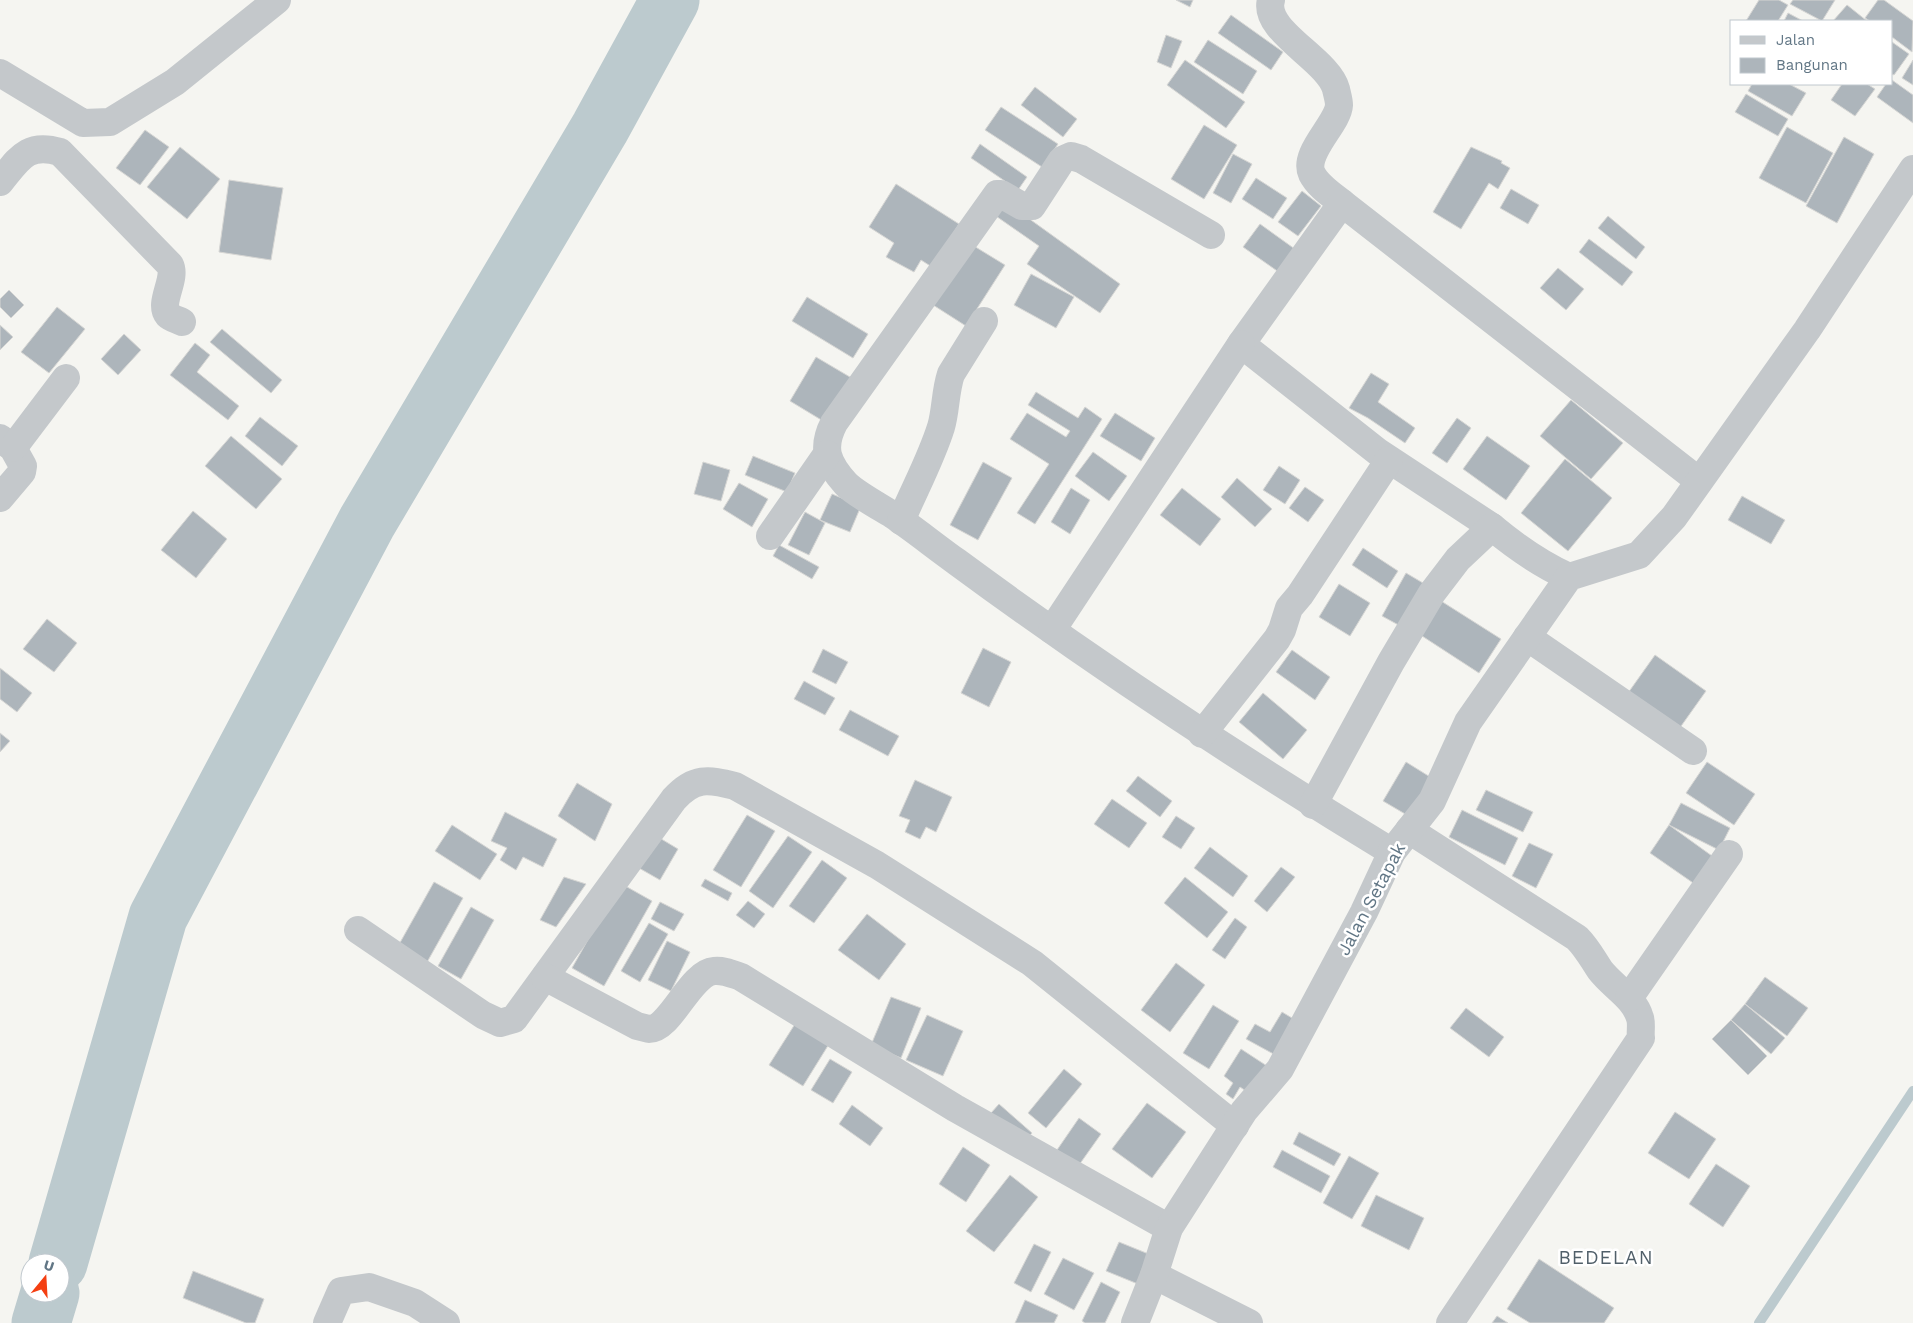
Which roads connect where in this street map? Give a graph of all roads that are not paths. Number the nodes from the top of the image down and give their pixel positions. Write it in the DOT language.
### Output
graph roads {
  1 [pos="277,0"];
  2 [pos="1271,0"];
  3 [pos="0,73"];
  4 [pos="1913,169"];
  5 [pos="0,182"];
  6 [pos="1342,203"];
  7 [pos="1211,235"];
  8 [pos="984,321"];
  9 [pos="182,322"];
  10 [pos="1241,344"];
  11 [pos="66,378"];
  12 [pos="7,443"];
  13 [pos="827,454"];
  14 [pos="1389,460"];
  15 [pos="1699,480"];
  16 [pos="0,498"];
  17 [pos="901,521"];
  18 [pos="1492,527"];
  19 [pos="770,536"];
  20 [pos="1569,577"];
  21 [pos="1052,630"];
  22 [pos="1527,637"];
  23 [pos="1202,734"];
  24 [pos="1693,751"];
  25 [pos="1313,804"];
  26 [pos="1409,830"];
  27 [pos="1392,852"];
  28 [pos="1729,854"];
  29 [pos="358,930"];
  30 [pos="544,977"];
  31 [pos="1629,998"];
  32 [pos="1235,1126"];
  33 [pos="1169,1228"];
  34 [pos="1154,1275"];
  35 [pos="326,1323"];
  36 [pos="446,1323"];
  37 [pos="1135,1323"];
  38 [pos="1249,1323"];
  39 [pos="1450,1323"];
  1 -- 3 [label="street"];
  2 -- 6 [label="street"];
  4 -- 15 [label="street"];
  5 -- 9 [label="street"];
  6 -- 10 [label="street"];
  6 -- 15 [label="street"];
  7 -- 13 [label="street"];
  8 -- 17 [label="street"];
  10 -- 14 [label="street"];
  10 -- 21 [label="street"];
  11 -- 12 [label="street"];
  12 -- 16 [label="street"];
  13 -- 17 [label="street"];
  13 -- 19 [label="street"];
  14 -- 18 [label="street"];
  14 -- 23 [label="street"];
  15 -- 20 [label="street"];
  17 -- 21 [label="street"];
  18 -- 20 [label="street"];
  18 -- 25 [label="street"];
  20 -- 22 [label="street, Jalan Setapak"];
  21 -- 23 [label="street"];
  22 -- 24 [label="street"];
  22 -- 26 [label="street, Jalan Setapak"];
  23 -- 25 [label="street"];
  25 -- 27 [label="street"];
  26 -- 27 [label="street, Jalan Setapak"];
  26 -- 31 [label="street"];
  27 -- 32 [label="street, Jalan Setapak"];
  28 -- 31 [label="street"];
  29 -- 30 [label="street"];
  30 -- 32 [label="street"];
  30 -- 33 [label="street"];
  31 -- 39 [label="street"];
  32 -- 33 [label="street, Jalan Setapak"];
  33 -- 34 [label="street, Jalan Setapak"];
  34 -- 37 [label="street, Jalan Setapak"];
  34 -- 38 [label="street"];
  35 -- 36 [label="street"];
}
